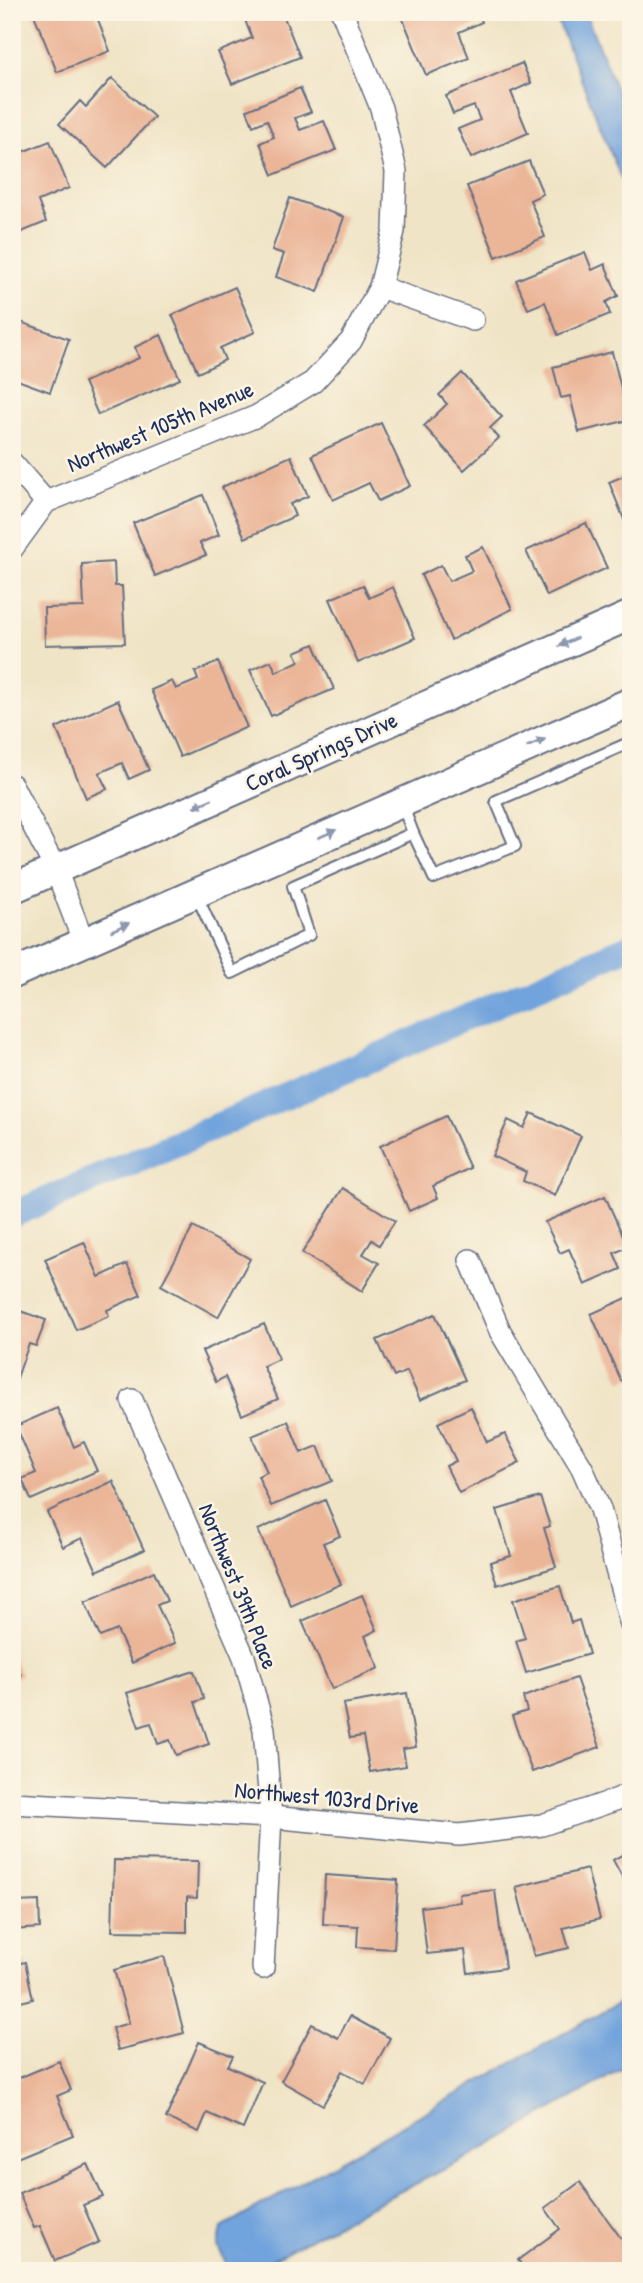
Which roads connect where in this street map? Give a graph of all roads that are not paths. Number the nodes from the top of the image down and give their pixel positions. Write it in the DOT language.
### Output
graph roads {
  1 [pos="342,12"];
  2 [pos="380,287"];
  3 [pos="473,320"];
  4 [pos="12,463"];
  5 [pos="46,502"];
  6 [pos="12,549"];
  7 [pos="631,615"];
  8 [pos="631,702"];
  9 [pos="631,743"];
  10 [pos="12,785"];
  11 [pos="401,802"];
  12 [pos="413,833"];
  13 [pos="56,870"];
  14 [pos="12,888"];
  15 [pos="196,894"];
  16 [pos="84,943"];
  17 [pos="12,974"];
  18 [pos="470,1260"];
  19 [pos="132,1400"];
  20 [pos="631,1625"];
  21 [pos="631,1792"];
  22 [pos="12,1803"];
  23 [pos="271,1817"];
  24 [pos="263,1968"];
  1 -- 2 [label="street, Northwest 105th Avenue"];
  2 -- 3 [label="street"];
  2 -- 5 [label="street, Northwest 105th Avenue"];
  4 -- 5 [label="street"];
  5 -- 6 [label="street"];
  7 -- 13 [label="main road, Coral Springs Drive, one-way"];
  11 -- 8 [label="main road, one-way"];
  9 -- 12 [label="lane"];
  10 -- 13 [label="street"];
  11 -- 12 [label="lane"];
  15 -- 11 [label="main road, one-way"];
  12 -- 15 [label="lane"];
  13 -- 14 [label="main road, Coral Springs Drive"];
  13 -- 16 [label="street"];
  16 -- 15 [label="main road, one-way"];
  16 -- 17 [label="main road"];
  18 -- 20 [label="street"];
  19 -- 23 [label="street, Northwest 39th Place"];
  21 -- 23 [label="street, Northwest 103rd Drive"];
  22 -- 23 [label="street, Northwest 103rd Drive"];
  23 -- 24 [label="street, Northwest 39th Place"];
}
